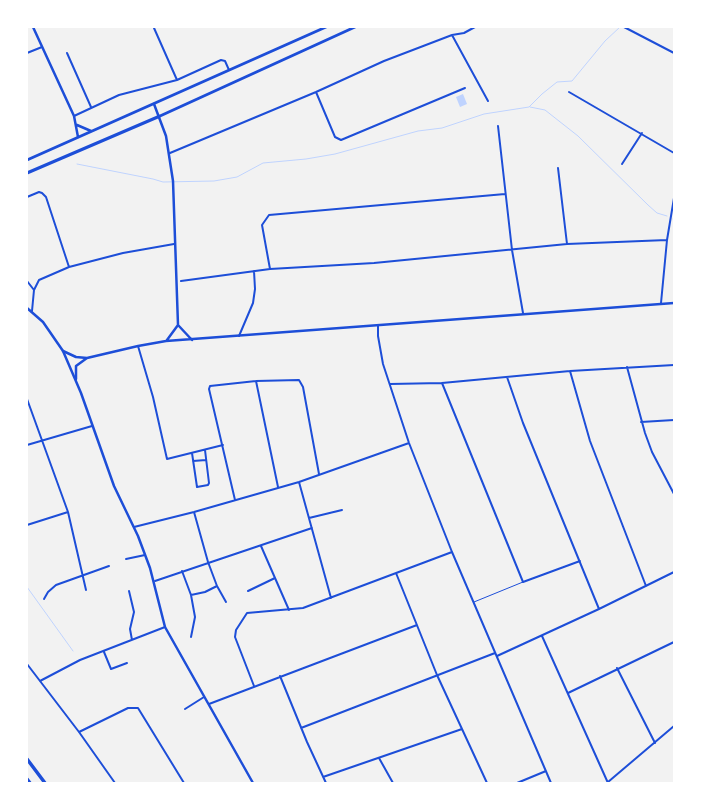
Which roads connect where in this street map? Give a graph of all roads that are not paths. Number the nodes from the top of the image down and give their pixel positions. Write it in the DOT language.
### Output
graph roads {
  1 [pos="33,27"];
  2 [pos="326,27"];
  3 [pos="355,27"];
  4 [pos="475,27"];
  5 [pos="624,27"];
  6 [pos="154,28"];
  7 [pos="452,35"];
  8 [pos="42,47"];
  9 [pos="27,53"];
  10 [pos="67,53"];
  11 [pos="674,53"];
  12 [pos="229,70"];
  13 [pos="177,80"];
  14 [pos="465,88"];
  15 [pos="316,92"];
  16 [pos="569,92"];
  17 [pos="488,101"];
  18 [pos="154,104"];
  19 [pos="91,107"];
  20 [pos="74,116"];
  21 [pos="160,116"];
  22 [pos="77,124"];
  23 [pos="498,126"];
  24 [pos="91,131"];
  25 [pos="642,133"];
  26 [pos="78,137"];
  27 [pos="170,153"];
  28 [pos="674,153"];
  29 [pos="27,160"];
  30 [pos="622,164"];
  31 [pos="558,168"];
  32 [pos="27,173"];
  33 [pos="505,194"];
  34 [pos="27,197"];
  35 [pos="674,198"];
  36 [pos="667,240"];
  37 [pos="174,244"];
  38 [pos="567,244"];
  39 [pos="512,250"];
  40 [pos="69,267"];
  41 [pos="270,269"];
  42 [pos="254,271"];
  43 [pos="27,281"];
  44 [pos="180,281"];
  45 [pos="34,290"];
  46 [pos="661,303"];
  47 [pos="674,303"];
  48 [pos="27,308"];
  49 [pos="32,311"];
  50 [pos="523,313"];
  51 [pos="178,325"];
  52 [pos="378,325"];
  53 [pos="239,336"];
  54 [pos="192,340"];
  55 [pos="166,341"];
  56 [pos="138,346"];
  57 [pos="63,351"];
  58 [pos="87,358"];
  59 [pos="674,365"];
  60 [pos="627,367"];
  61 [pos="570,371"];
  62 [pos="507,377"];
  63 [pos="76,380"];
  64 [pos="256,381"];
  65 [pos="442,383"];
  66 [pos="390,384"];
  67 [pos="27,400"];
  68 [pos="674,420"];
  69 [pos="641,422"];
  70 [pos="92,426"];
  71 [pos="42,440"];
  72 [pos="410,443"];
  73 [pos="27,445"];
  74 [pos="223,445"];
  75 [pos="205,450"];
  76 [pos="192,453"];
  77 [pos="206,460"];
  78 [pos="193,462"];
  79 [pos="319,474"];
  80 [pos="299,482"];
  81 [pos="278,488"];
  82 [pos="674,494"];
  83 [pos="235,500"];
  84 [pos="342,510"];
  85 [pos="68,512"];
  86 [pos="194,512"];
  87 [pos="309,518"];
  88 [pos="27,525"];
  89 [pos="134,527"];
  90 [pos="312,528"];
  91 [pos="262,546"];
  92 [pos="452,552"];
  93 [pos="145,555"];
  94 [pos="126,559"];
  95 [pos="580,561"];
  96 [pos="208,562"];
  97 [pos="109,566"];
  98 [pos="182,571"];
  99 [pos="674,572"];
  100 [pos="396,573"];
  101 [pos="82,575"];
  102 [pos="276,578"];
  103 [pos="155,581"];
  104 [pos="523,582"];
  105 [pos="217,586"];
  106 [pos="646,586"];
  107 [pos="86,590"];
  108 [pos="129,590"];
  109 [pos="248,591"];
  110 [pos="191,595"];
  111 [pos="331,598"];
  112 [pos="44,599"];
  113 [pos="226,602"];
  114 [pos="474,603"];
  115 [pos="599,609"];
  116 [pos="289,610"];
  117 [pos="417,624"];
  118 [pos="166,627"];
  119 [pos="542,636"];
  120 [pos="191,637"];
  121 [pos="132,640"];
  122 [pos="674,642"];
  123 [pos="104,652"];
  124 [pos="495,653"];
  125 [pos="497,656"];
  126 [pos="127,663"];
  127 [pos="27,664"];
  128 [pos="617,668"];
  129 [pos="437,675"];
  130 [pos="280,676"];
  131 [pos="40,681"];
  132 [pos="254,686"];
  133 [pos="568,693"];
  134 [pos="204,697"];
  135 [pos="208,704"];
  136 [pos="185,709"];
  137 [pos="674,726"];
  138 [pos="301,728"];
  139 [pos="462,729"];
  140 [pos="79,732"];
  141 [pos="655,744"];
  142 [pos="379,757"];
  143 [pos="27,759"];
  144 [pos="546,771"];
  145 [pos="323,777"];
  146 [pos="27,779"];
  147 [pos="30,783"];
  148 [pos="45,783"];
  149 [pos="115,783"];
  150 [pos="184,783"];
  151 [pos="253,783"];
  152 [pos="326,783"];
  153 [pos="393,783"];
  154 [pos="487,783"];
  155 [pos="517,783"];
  156 [pos="551,783"];
  157 [pos="608,783"];
  1 -- 8 [label="street"];
  2 -- 12 [label="highway"];
  3 -- 21 [label="highway"];
  4 -- 7 [label="street"];
  5 -- 11 [label="street"];
  6 -- 13 [label="street"];
  7 -- 15 [label="street"];
  7 -- 17 [label="street"];
  8 -- 9 [label="street"];
  8 -- 20 [label="street"];
  10 -- 19 [label="street"];
  12 -- 13 [label="street"];
  12 -- 18 [label="highway"];
  13 -- 19 [label="street"];
  14 -- 15 [label="street"];
  15 -- 27 [label="street"];
  16 -- 25 [label="street"];
  18 -- 21 [label="street"];
  18 -- 24 [label="highway"];
  19 -- 20 [label="street"];
  20 -- 22 [label="street"];
  21 -- 27 [label="street"];
  21 -- 32 [label="highway"];
  22 -- 24 [label="street"];
  22 -- 26 [label="street"];
  23 -- 33 [label="street"];
  24 -- 26 [label="highway"];
  25 -- 28 [label="street"];
  25 -- 30 [label="street"];
  26 -- 29 [label="highway"];
  27 -- 37 [label="street"];
  31 -- 38 [label="street"];
  33 -- 39 [label="street"];
  33 -- 41 [label="street"];
  34 -- 40 [label="street"];
  35 -- 36 [label="street"];
  36 -- 38 [label="street"];
  36 -- 46 [label="street"];
  37 -- 40 [label="street"];
  37 -- 51 [label="street"];
  38 -- 39 [label="street"];
  39 -- 41 [label="street"];
  39 -- 50 [label="street"];
  40 -- 45 [label="street"];
  41 -- 42 [label="street"];
  42 -- 44 [label="street"];
  42 -- 53 [label="street"];
  43 -- 45 [label="street"];
  45 -- 49 [label="street"];
  46 -- 47 [label="street"];
  46 -- 50 [label="street"];
  48 -- 49 [label="street"];
  49 -- 57 [label="street"];
  50 -- 52 [label="street"];
  51 -- 54 [label="street"];
  51 -- 55 [label="street"];
  52 -- 53 [label="street"];
  52 -- 66 [label="street"];
  53 -- 54 [label="street"];
  54 -- 55 [label="street"];
  55 -- 56 [label="street"];
  56 -- 58 [label="street"];
  56 -- 76 [label="street"];
  57 -- 58 [label="street"];
  57 -- 63 [label="street"];
  58 -- 63 [label="street"];
  59 -- 60 [label="street"];
  60 -- 61 [label="street"];
  60 -- 69 [label="street"];
  61 -- 62 [label="street"];
  61 -- 106 [label="street"];
  62 -- 65 [label="street"];
  62 -- 95 [label="street"];
  63 -- 70 [label="street"];
  64 -- 74 [label="street"];
  64 -- 79 [label="street"];
  64 -- 81 [label="street"];
  65 -- 66 [label="street"];
  65 -- 104 [label="street"];
  66 -- 72 [label="street"];
  67 -- 71 [label="street"];
  68 -- 69 [label="street"];
  69 -- 82 [label="street"];
  70 -- 71 [label="street"];
  70 -- 89 [label="street"];
  71 -- 73 [label="street"];
  71 -- 85 [label="street"];
  72 -- 79 [label="street"];
  72 -- 92 [label="street"];
  74 -- 75 [label="street"];
  74 -- 83 [label="street"];
  75 -- 76 [label="street"];
  75 -- 77 [label="street"];
  76 -- 78 [label="street"];
  77 -- 78 [label="street"];
  77 -- 78 [label="street"];
  79 -- 80 [label="street"];
  80 -- 81 [label="street"];
  80 -- 87 [label="street"];
  81 -- 83 [label="street"];
  83 -- 86 [label="street"];
  84 -- 87 [label="street"];
  85 -- 88 [label="street"];
  85 -- 101 [label="street"];
  86 -- 89 [label="street"];
  86 -- 96 [label="street"];
  87 -- 90 [label="street"];
  89 -- 93 [label="street"];
  90 -- 91 [label="street"];
  90 -- 111 [label="street"];
  91 -- 96 [label="street"];
  91 -- 102 [label="street"];
  92 -- 100 [label="street"];
  92 -- 114 [label="street"];
  93 -- 94 [label="street"];
  93 -- 103 [label="street"];
  95 -- 104 [label="street"];
  95 -- 115 [label="street"];
  96 -- 98 [label="street"];
  96 -- 105 [label="street"];
  97 -- 101 [label="street"];
  98 -- 103 [label="street"];
  98 -- 110 [label="street"];
  99 -- 106 [label="street"];
  100 -- 111 [label="street"];
  100 -- 117 [label="street"];
  101 -- 107 [label="street"];
  101 -- 112 [label="street"];
  102 -- 109 [label="street"];
  102 -- 116 [label="street"];
  103 -- 118 [label="street"];
  104 -- 114 [label="lane"];
  105 -- 110 [label="street"];
  105 -- 113 [label="street"];
  106 -- 115 [label="street"];
  108 -- 121 [label="street"];
  110 -- 120 [label="street"];
  111 -- 116 [label="street"];
  114 -- 124 [label="street"];
  115 -- 119 [label="street"];
  116 -- 132 [label="street"];
  117 -- 129 [label="street"];
  117 -- 130 [label="street"];
  118 -- 121 [label="street"];
  118 -- 134 [label="street"];
  119 -- 125 [label="street"];
  119 -- 133 [label="street"];
  121 -- 123 [label="street"];
  122 -- 128 [label="street"];
  123 -- 126 [label="street"];
  123 -- 131 [label="street"];
  124 -- 125 [label="street"];
  124 -- 129 [label="street"];
  125 -- 144 [label="street"];
  127 -- 131 [label="street"];
  128 -- 133 [label="street"];
  128 -- 141 [label="street"];
  129 -- 138 [label="street"];
  129 -- 139 [label="street"];
  130 -- 132 [label="street"];
  130 -- 138 [label="street"];
  131 -- 140 [label="street"];
  132 -- 135 [label="street"];
  133 -- 157 [label="street"];
  134 -- 135 [label="street"];
  134 -- 136 [label="street"];
  135 -- 151 [label="street"];
  137 -- 141 [label="street"];
  138 -- 145 [label="street"];
  139 -- 142 [label="street"];
  139 -- 154 [label="street"];
  140 -- 149 [label="street"];
  140 -- 150 [label="street"];
  141 -- 157 [label="street"];
  142 -- 145 [label="street"];
  142 -- 153 [label="street"];
  143 -- 148 [label="highway"];
  144 -- 155 [label="street"];
  144 -- 156 [label="street"];
  145 -- 152 [label="street"];
  146 -- 147 [label="highway"];
}
